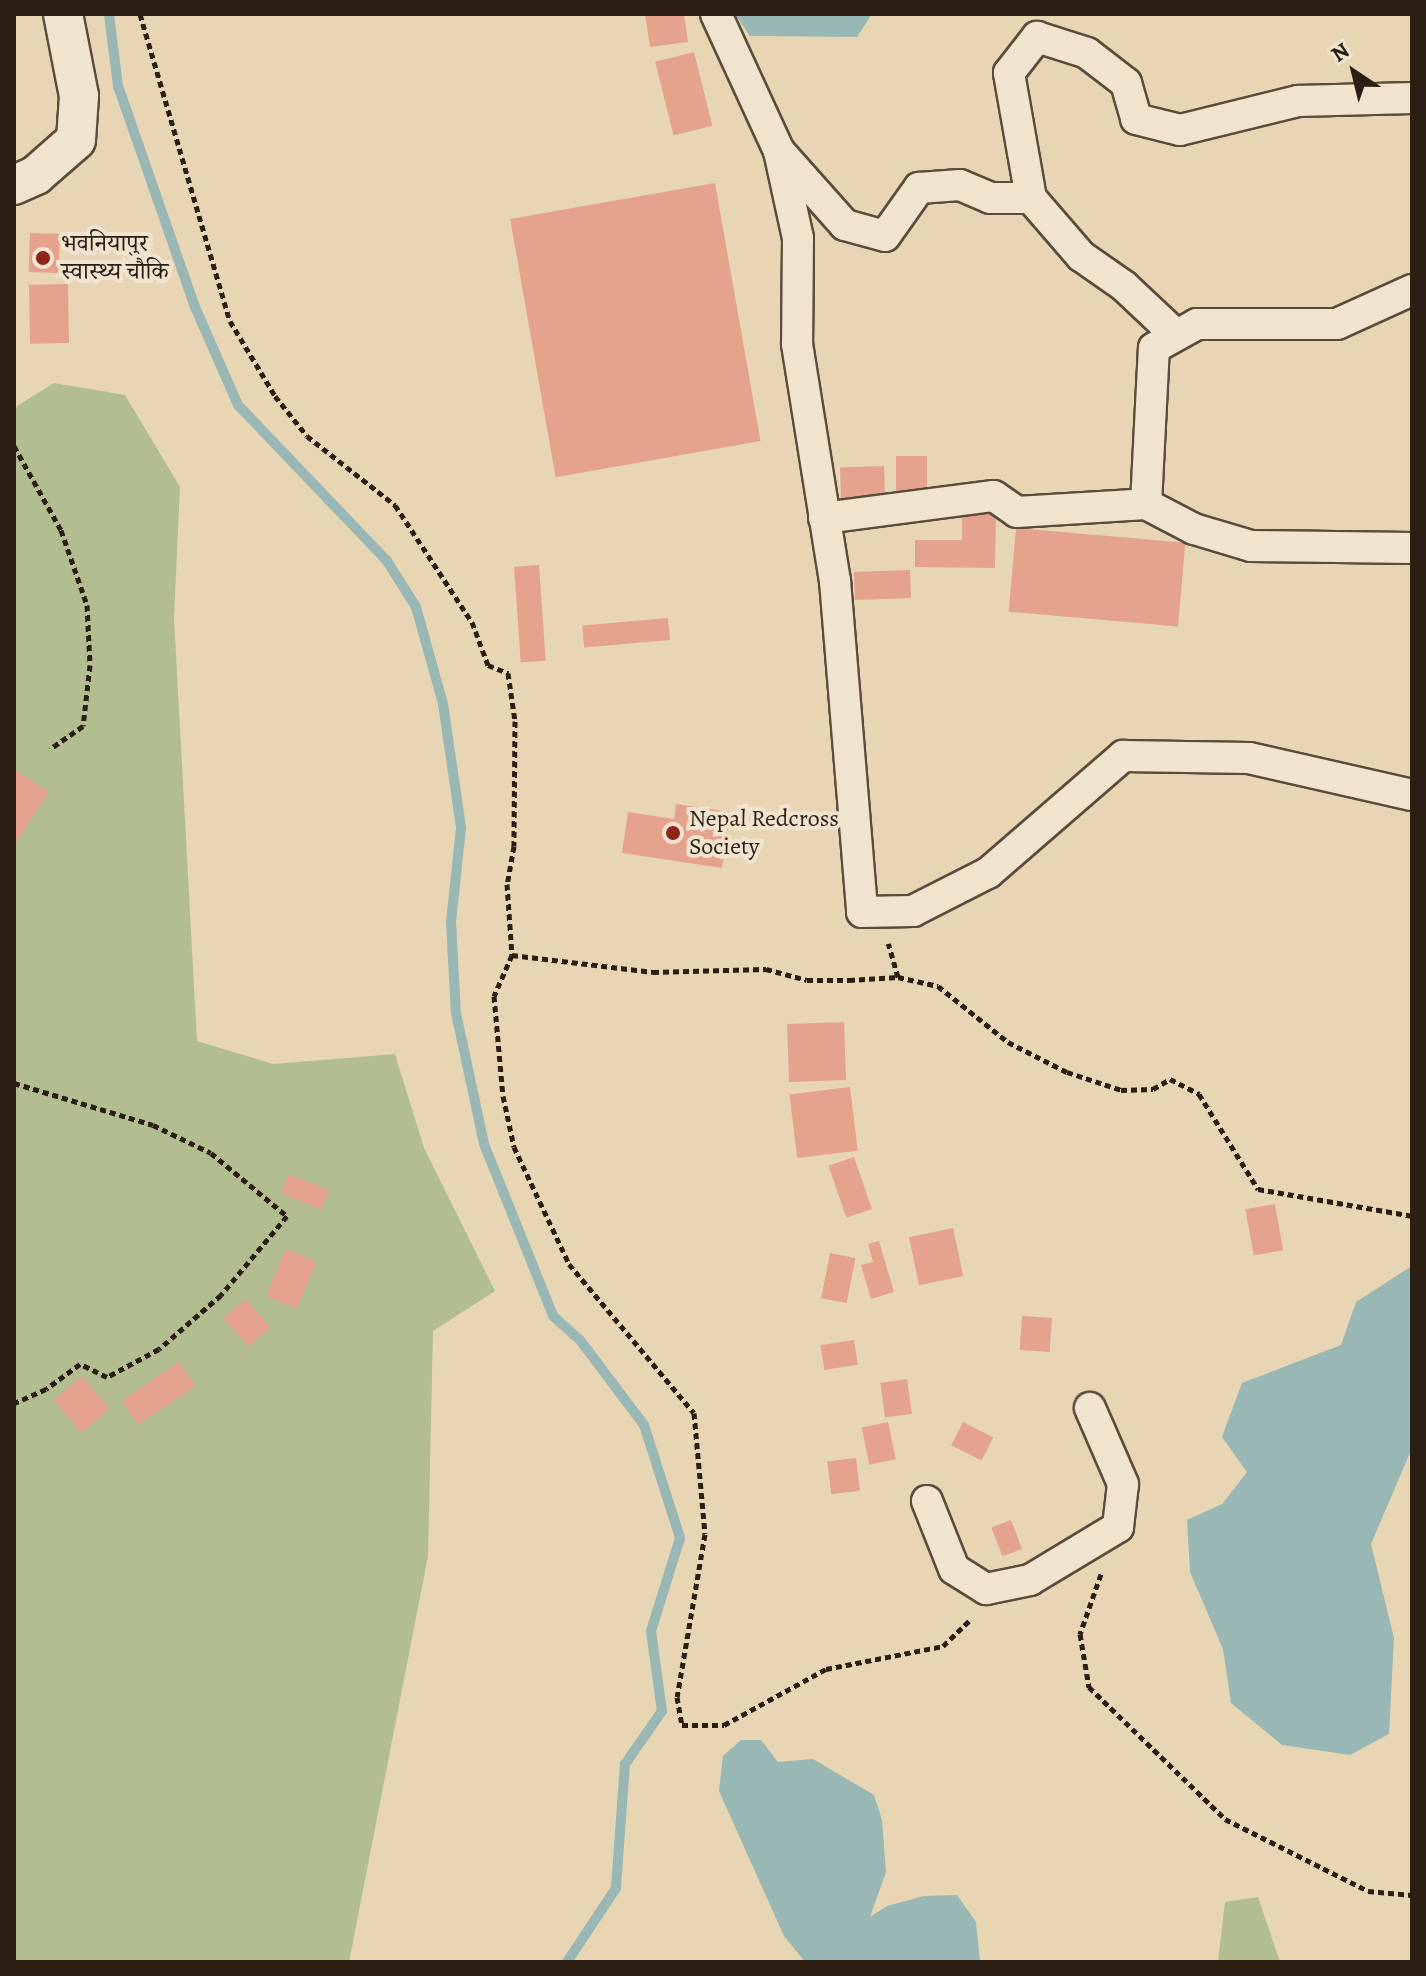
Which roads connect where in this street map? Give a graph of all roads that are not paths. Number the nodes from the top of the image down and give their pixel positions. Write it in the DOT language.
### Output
graph roads {
  1 [pos="63,14"];
  2 [pos="716,14"];
  3 [pos="1412,98"];
  4 [pos="779,151"];
  5 [pos="14,185"];
  6 [pos="1031,198"];
  7 [pos="1412,290"];
  8 [pos="1176,335"];
  9 [pos="1146,504"];
  10 [pos="824,518"];
  11 [pos="1412,548"];
  12 [pos="1412,795"];
  13 [pos="1090,1408"];
  14 [pos="927,1501"];
  1 -- 5 [label="street"];
  2 -- 4 [label="street"];
  3 -- 6 [label="street"];
  4 -- 6 [label="street"];
  4 -- 10 [label="street"];
  6 -- 8 [label="street"];
  7 -- 8 [label="street"];
  8 -- 9 [label="street"];
  9 -- 10 [label="street"];
  9 -- 11 [label="street"];
  10 -- 12 [label="street"];
  13 -- 14 [label="street"];
}
